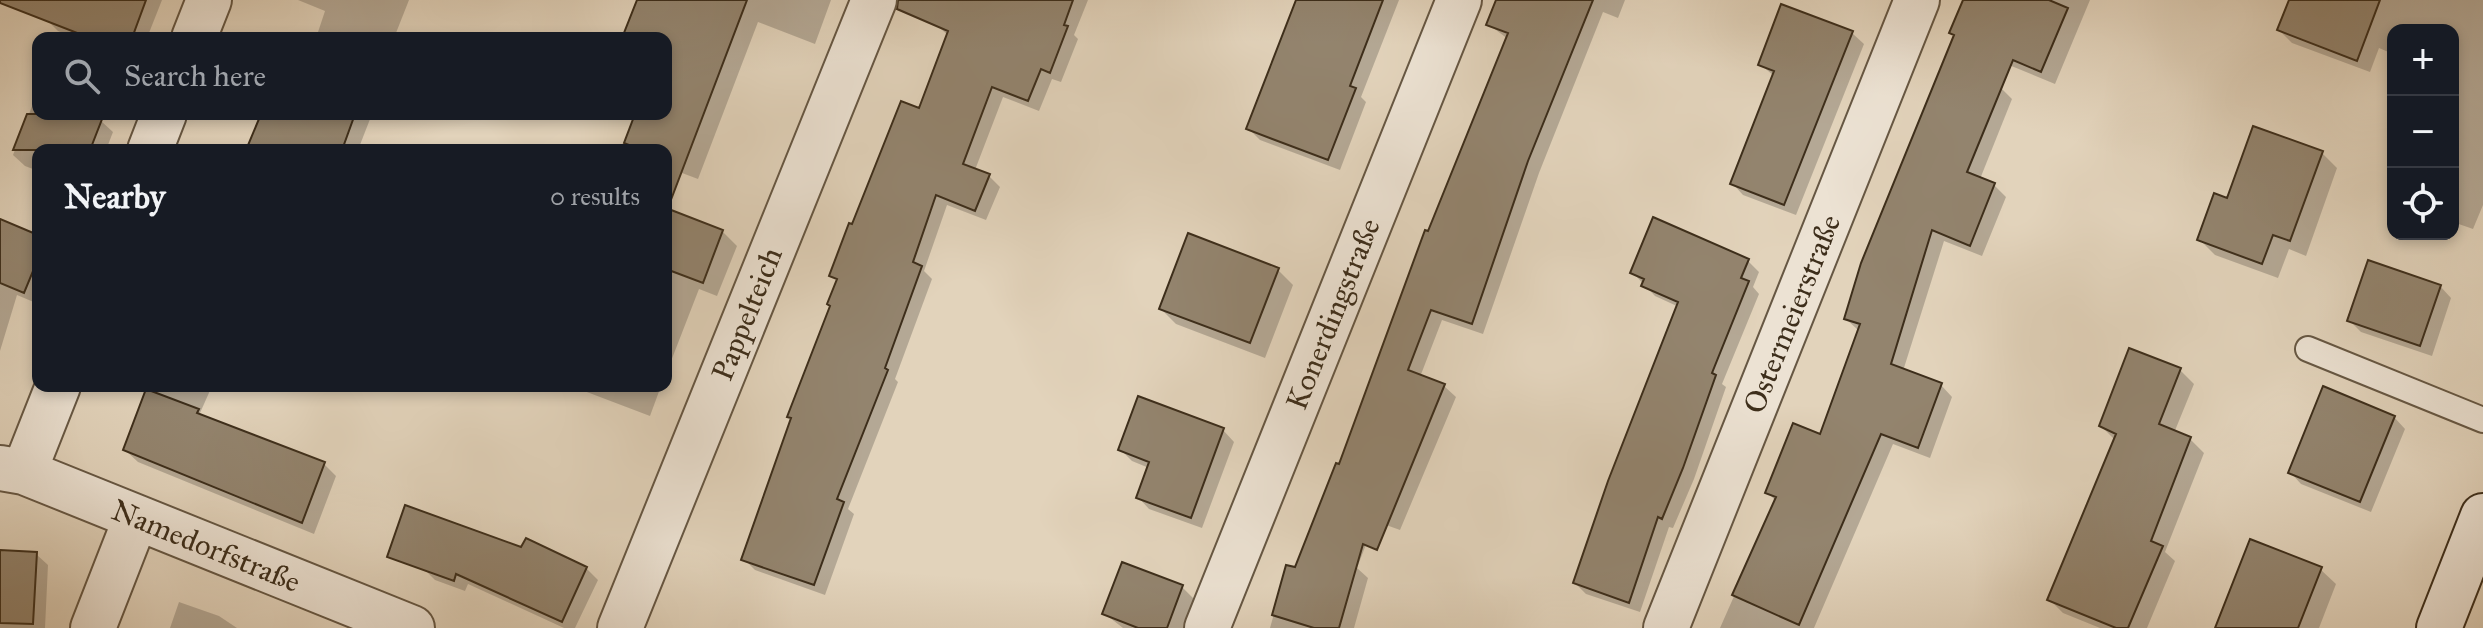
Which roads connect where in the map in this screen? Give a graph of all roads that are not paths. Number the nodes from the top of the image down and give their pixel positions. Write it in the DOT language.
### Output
graph roads {
  1 [pos="209,0"];
  2 [pos="874,0"];
  3 [pos="1459,0"];
  4 [pos="1917,0"];
  5 [pos="196,32"];
  6 [pos="162,120"];
  7 [pos="152,144"];
  8 [pos="2308,349"];
  9 [pos="55,392"];
  10 [pos="2483,420"];
  11 [pos="12,470"];
  12 [pos="2483,516"];
  13 [pos="136,518"];
  14 [pos="93,628"];
  15 [pos="412,628"];
  16 [pos="620,628"];
  17 [pos="1207,628"];
  18 [pos="1666,628"];
  19 [pos="2439,628"];
  1 -- 5 [label="street"];
  2 -- 16 [label="street, Pappelteich"];
  3 -- 17 [label="street, Konerdingstraße"];
  4 -- 18 [label="street, Ostermeierstraße"];
  6 -- 7 [label="street"];
  8 -- 10 [label="lane"];
  9 -- 11 [label="street"];
  11 -- 13 [label="street, Namedorfstraße"];
  12 -- 19 [label="street"];
  13 -- 14 [label="street"];
  13 -- 15 [label="street, Namedorfstraße"];
}
